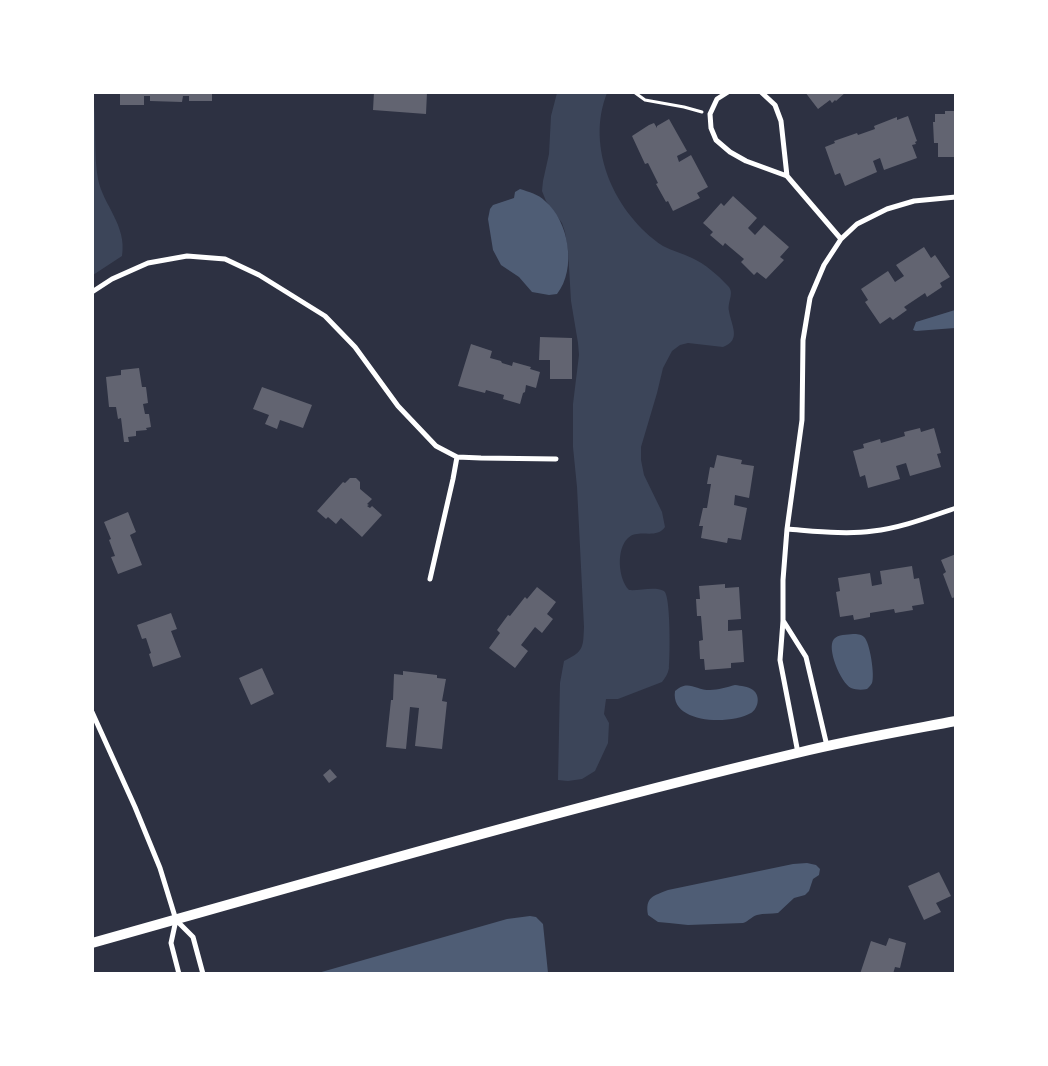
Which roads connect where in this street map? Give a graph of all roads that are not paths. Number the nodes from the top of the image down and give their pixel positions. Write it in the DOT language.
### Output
graph roads {
  1 [pos="728,92"];
  2 [pos="761,92"];
  3 [pos="787,176"];
  4 [pos="956,197"];
  5 [pos="841,239"];
  6 [pos="92,292"];
  7 [pos="457,457"];
  8 [pos="556,459"];
  9 [pos="956,508"];
  10 [pos="787,529"];
  11 [pos="430,579"];
  12 [pos="784,621"];
  13 [pos="92,712"];
  14 [pos="956,721"];
  15 [pos="827,746"];
  16 [pos="798,753"];
  17 [pos="176,920"];
  18 [pos="92,943"];
  19 [pos="179,974"];
  20 [pos="203,974"];
  1 -- 3 [label="street"];
  2 -- 3 [label="street"];
  3 -- 5 [label="street"];
  4 -- 5 [label="street"];
  5 -- 10 [label="street"];
  6 -- 7 [label="street"];
  7 -- 8 [label="street"];
  7 -- 11 [label="street"];
  9 -- 10 [label="street"];
  10 -- 12 [label="street"];
  12 -- 15 [label="street"];
  12 -- 16 [label="street"];
  13 -- 17 [label="street"];
  14 -- 15 [label="main road"];
  15 -- 16 [label="main road"];
  16 -- 17 [label="main road"];
  17 -- 18 [label="main road"];
  17 -- 19 [label="street"];
  17 -- 20 [label="street"];
}
